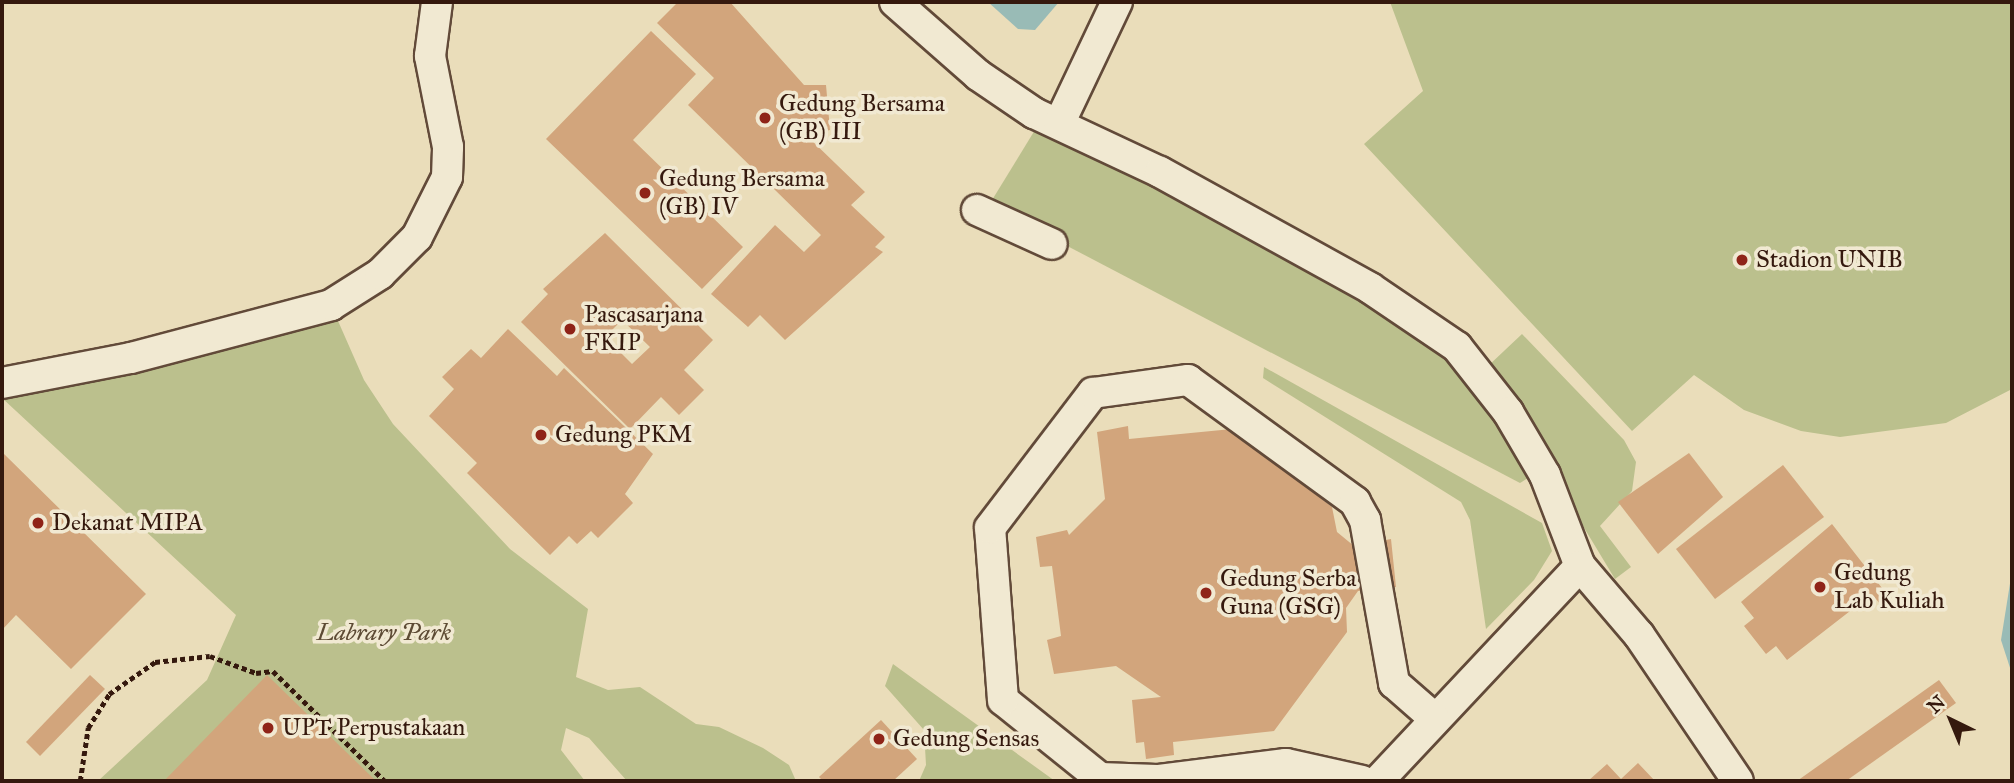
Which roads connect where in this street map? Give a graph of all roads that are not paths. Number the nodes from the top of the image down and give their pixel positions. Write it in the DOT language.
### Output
graph roads {
  1 [pos="437,2"];
  2 [pos="895,2"];
  3 [pos="1117,2"];
  4 [pos="1059,124"];
  5 [pos="977,210"];
  6 [pos="1052,244"];
  7 [pos="2,383"];
  8 [pos="1580,566"];
  9 [pos="1434,718"];
  10 [pos="1362,781"];
  11 [pos="1378,781"];
  12 [pos="1738,781"];
  1 -- 7 [label="lane"];
  2 -- 4 [label="lane"];
  3 -- 4 [label="lane"];
  4 -- 8 [label="lane"];
  5 -- 6 [label="lane"];
  8 -- 9 [label="lane"];
  8 -- 12 [label="lane"];
  9 -- 10 [label="lane"];
  9 -- 11 [label="lane"];
}
